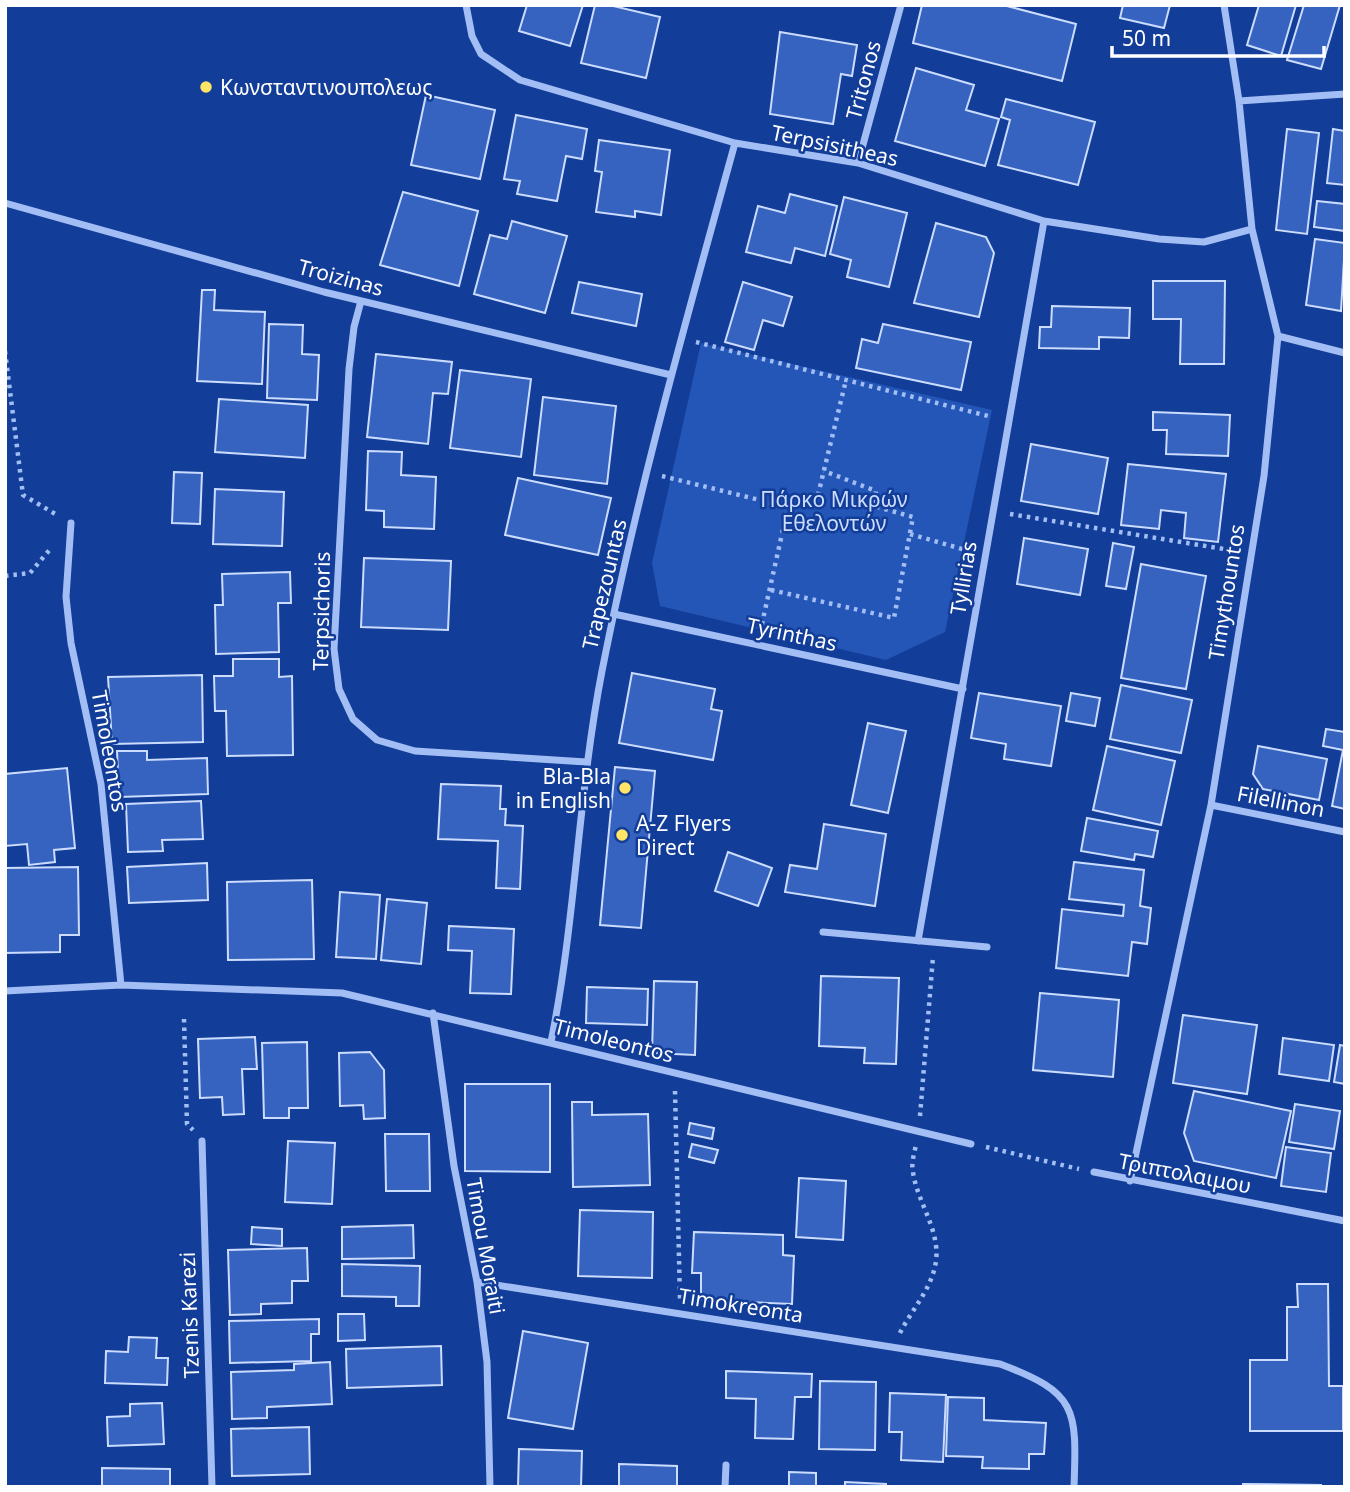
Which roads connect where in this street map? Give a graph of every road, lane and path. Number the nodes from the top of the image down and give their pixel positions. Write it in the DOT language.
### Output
graph roads {
  1 [pos="466,5"];
  2 [pos="901,5"];
  3 [pos="1224,5"];
  4 [pos="1345,94"];
  5 [pos="1239,101"];
  6 [pos="735,143"];
  7 [pos="858,163"];
  8 [pos="5,203"];
  9 [pos="1044,221"];
  10 [pos="1252,229"];
  11 [pos="361,301"];
  12 [pos="1278,336"];
  13 [pos="681,338"];
  14 [pos="5,351"];
  15 [pos="1345,353"];
  16 [pos="671,375"];
  17 [pos="846,380"];
  18 [pos="1007,421"];
  19 [pos="824,471"];
  20 [pos="648,473"];
  21 [pos="788,507"];
  22 [pos="991,511"];
  23 [pos="71,523"];
  24 [pos="909,534"];
  25 [pos="1249,554"];
  26 [pos="984,556"];
  27 [pos="5,576"];
  28 [pos="771,590"];
  29 [pos="614,614"];
  30 [pos="756,644"];
  31 [pos="963,689"];
  32 [pos="586,762"];
  33 [pos="1211,805"];
  34 [pos="1345,832"];
  35 [pos="823,932"];
  36 [pos="918,941"];
  37 [pos="934,942"];
  38 [pos="987,947"];
  39 [pos="121,985"];
  40 [pos="5,991"];
  41 [pos="433,1013"];
  42 [pos="184,1019"];
  43 [pos="551,1042"];
  44 [pos="675,1073"];
  45 [pos="918,1131"];
  46 [pos="202,1141"];
  47 [pos="971,1144"];
  48 [pos="1094,1172"];
  49 [pos="1130,1181"];
  50 [pos="1345,1221"];
  51 [pos="477,1282"];
  52 [pos="681,1314"];
  53 [pos="893,1347"];
  54 [pos="726,1465"];
  55 [pos="212,1487"];
  56 [pos="490,1487"];
  57 [pos="725,1487"];
  58 [pos="1074,1487"];
  1 -- 6 [label="street, Terpsisitheas"];
  2 -- 7 [label="street, Tritonos"];
  3 -- 5 [label="street, Timythountos"];
  4 -- 5 [label="street"];
  5 -- 10 [label="street, Timythountos"];
  6 -- 7 [label="street, Terpsisitheas"];
  6 -- 13 [label="street, Trapezountas"];
  7 -- 9 [label="street, Terpsisitheas"];
  8 -- 11 [label="street, Troizinas"];
  9 -- 10 [label="street, Terpsisitheas"];
  9 -- 18 [label="street, Tyllirias"];
  10 -- 12 [label="street, Timythountos"];
  11 -- 16 [label="street, Troizinas"];
  11 -- 32 [label="street, Terpsichoris"];
  12 -- 15 [label="street"];
  12 -- 25 [label="street, Timythountos"];
  13 -- 16 [label="street, Trapezountas"];
  13 -- 17 [label="path"];
  14 -- 23 [label="path"];
  16 -- 20 [label="street, Trapezountas"];
  17 -- 18 [label="path"];
  17 -- 19 [label="path"];
  18 -- 22 [label="street, Tyllirias"];
  19 -- 21 [label="path"];
  19 -- 24 [label="path"];
  20 -- 21 [label="path"];
  20 -- 29 [label="street, Trapezountas"];
  21 -- 28 [label="path"];
  22 -- 25 [label="path"];
  22 -- 26 [label="street, Tyllirias"];
  23 -- 27 [label="path"];
  23 -- 39 [label="street, Timoleontos"];
  24 -- 26 [label="path"];
  24 -- 28 [label="path"];
  25 -- 33 [label="street, Timythountos"];
  26 -- 31 [label="street, Tyllirias"];
  28 -- 30 [label="path"];
  29 -- 30 [label="street, Tyrinthas"];
  29 -- 32 [label="street, Trapezountas"];
  30 -- 31 [label="street, Tyrinthas"];
  31 -- 36 [label="street, Tyllirias"];
  32 -- 43 [label="street, Trapezountas"];
  33 -- 34 [label="street, Filellinon"];
  33 -- 49 [label="street, Timythountos"];
  35 -- 36 [label="street"];
  36 -- 37 [label="street"];
  37 -- 38 [label="street"];
  37 -- 45 [label="path"];
  39 -- 40 [label="street, Timoleontos"];
  39 -- 41 [label="street, Timoleontos"];
  41 -- 43 [label="street, Timoleontos"];
  41 -- 51 [label="street, Timou Moraiti"];
  42 -- 46 [label="path"];
  43 -- 44 [label="street, Timoleontos"];
  44 -- 45 [label="street, Timoleontos"];
  44 -- 52 [label="path"];
  45 -- 47 [label="street, Timoleontos"];
  45 -- 53 [label="path"];
  46 -- 55 [label="street, Tzenis Karezi"];
  47 -- 48 [label="path"];
  48 -- 49 [label="street, Τριπτολαιμου"];
  49 -- 50 [label="street, Τριπτολαιμου"];
  51 -- 52 [label="street, Timokreonta"];
  51 -- 56 [label="street, Timou Moraiti"];
  52 -- 53 [label="street, Timokreonta"];
  53 -- 58 [label="street, Timokreonta"];
  54 -- 57 [label="street"];
}
